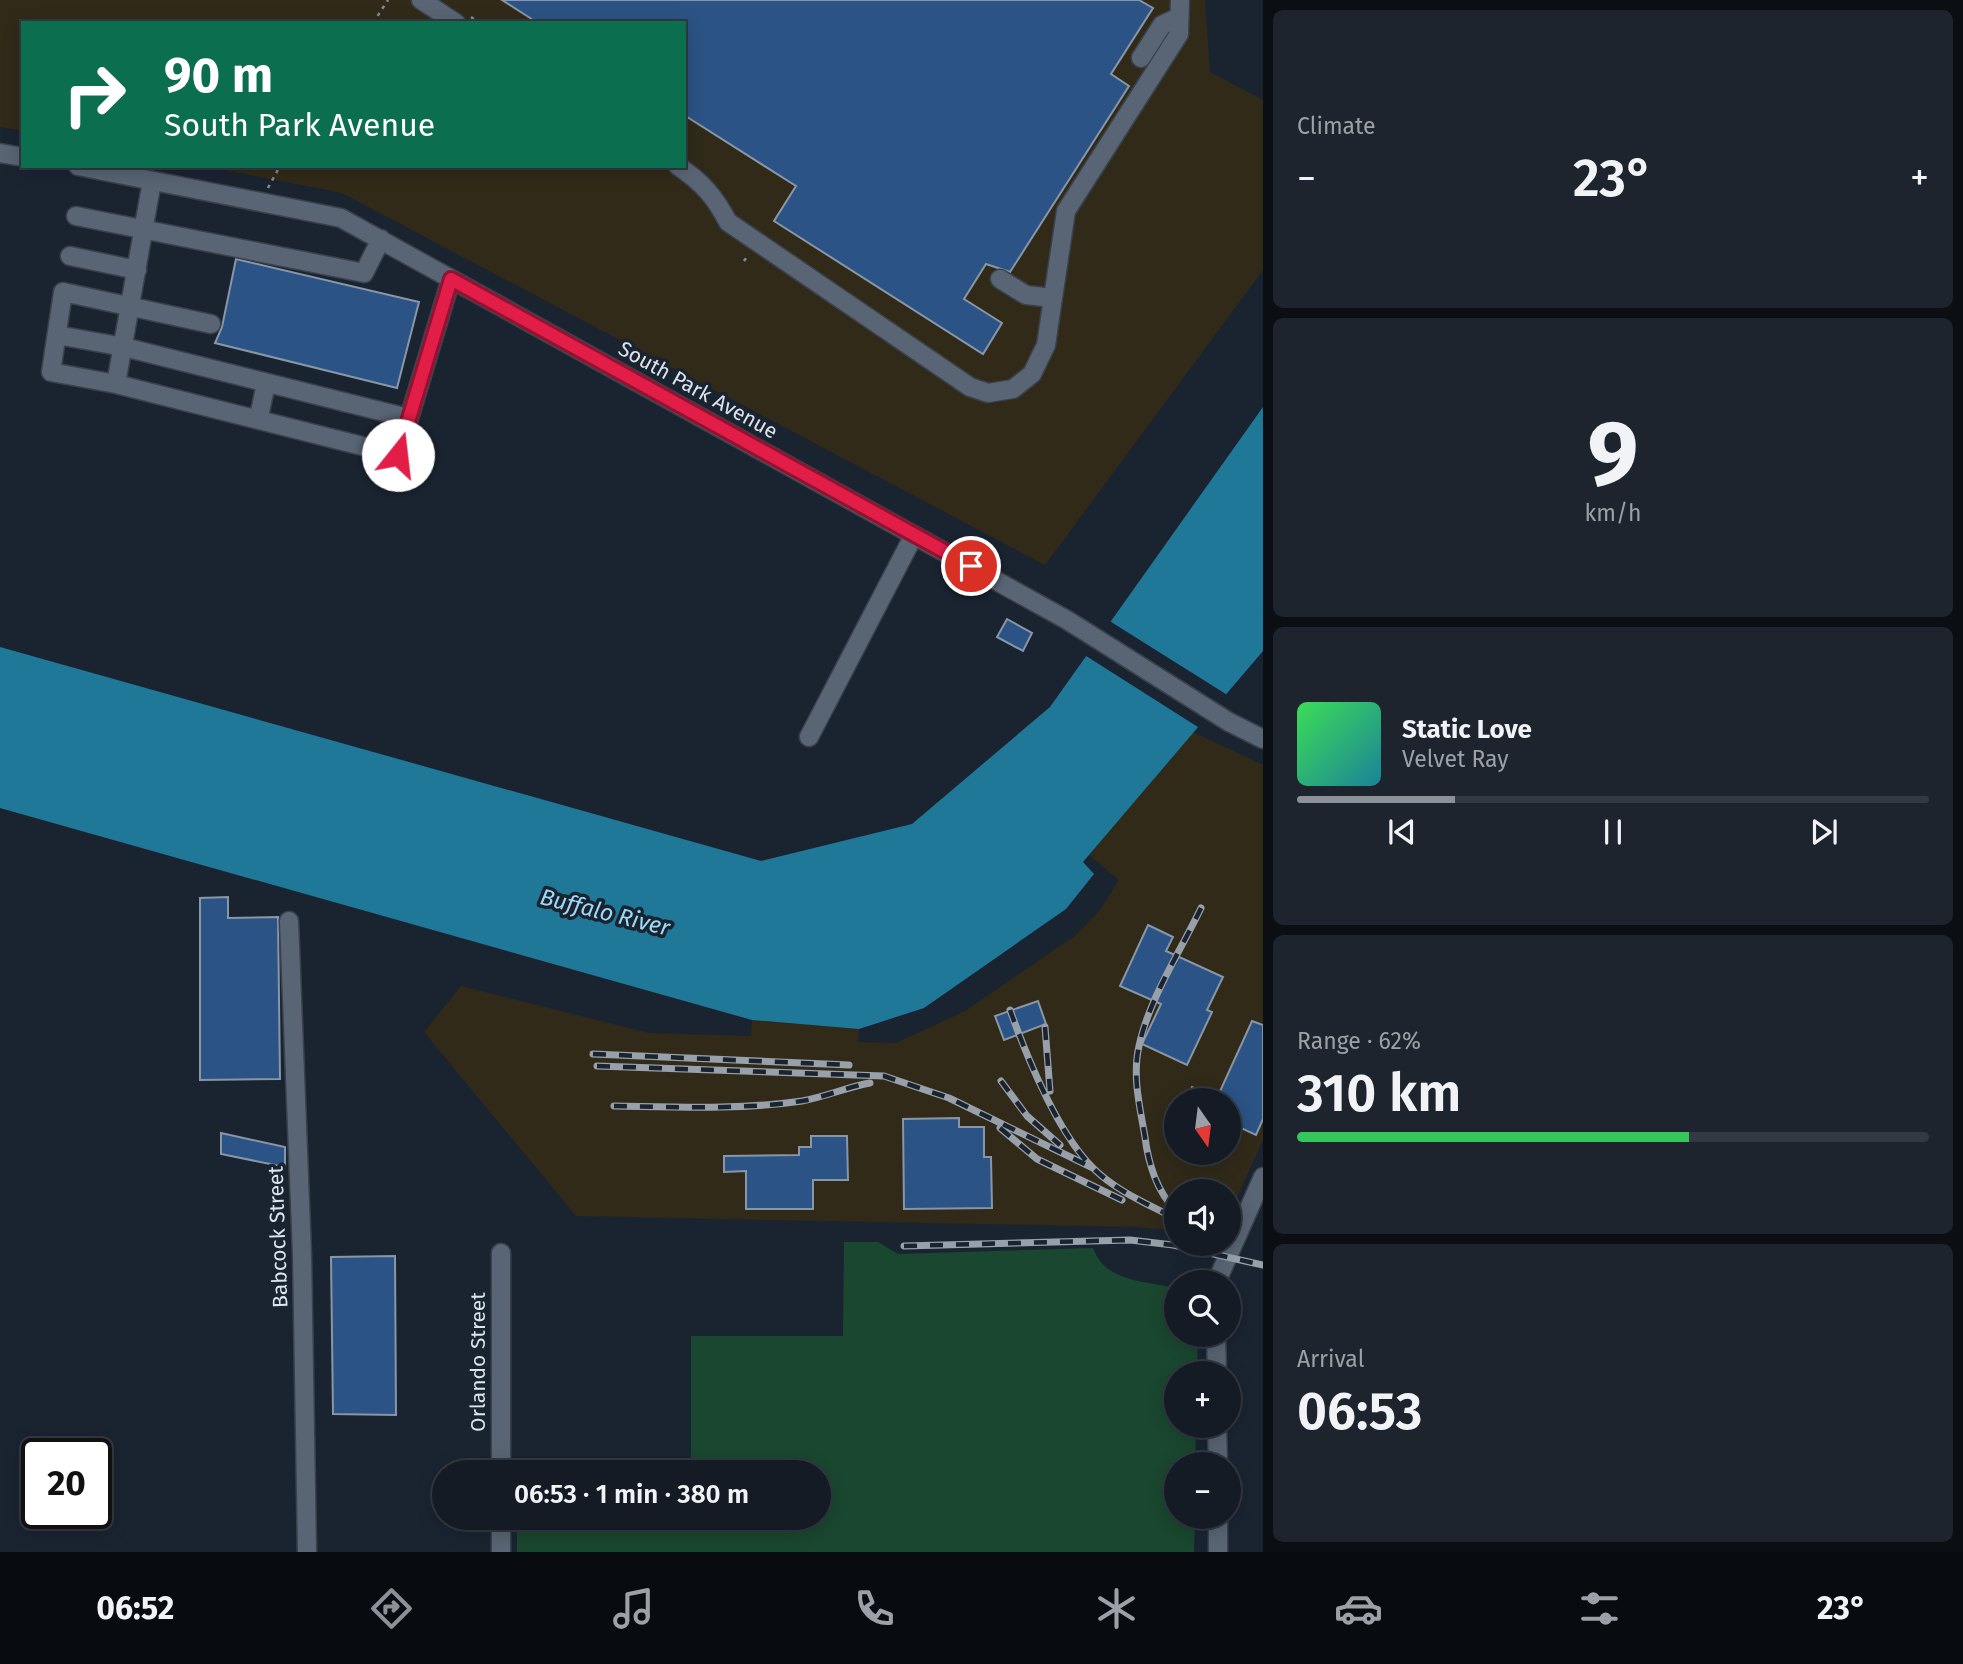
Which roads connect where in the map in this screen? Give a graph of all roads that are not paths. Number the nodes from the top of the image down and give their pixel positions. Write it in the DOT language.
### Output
graph roads {
  1 [pos="421,0"];
  2 [pos="1180,8"];
  3 [pos="453,21"];
  4 [pos="1141,58"];
  5 [pos="0,153"];
  6 [pos="21,157"];
  7 [pos="88,168"];
  8 [pos="681,168"];
  9 [pos="152,181"];
  10 [pos="76,216"];
  11 [pos="145,230"];
  12 [pos="381,239"];
  13 [pos="70,256"];
  14 [pos="137,270"];
  15 [pos="451,279"];
  16 [pos="1000,279"];
  17 [pos="1052,298"];
  18 [pos="132,305"];
  19 [pos="211,324"];
  20 [pos="57,335"];
  21 [pos="124,347"];
  22 [pos="266,383"];
  23 [pos="116,384"];
  24 [pos="259,417"];
  25 [pos="408,418"];
  26 [pos="914,535"];
  27 [pos="809,737"];
  28 [pos="1263,739"];
  29 [pos="289,921"];
  30 [pos="1263,1177"];
  31 [pos="500,1253"];
  32 [pos="1222,1270"];
  33 [pos="501,1460"];
  34 [pos="1218,1529"];
  35 [pos="501,1530"];
  36 [pos="307,1552"];
  37 [pos="502,1552"];
  38 [pos="1218,1552"];
  1 -- 3 [label="street"];
  2 -- 4 [label="street"];
  2 -- 17 [label="street"];
  5 -- 6 [label="street"];
  7 -- 9 [label="street, South Park Avenue"];
  8 -- 17 [label="street"];
  9 -- 11 [label="street"];
  9 -- 12 [label="street, South Park Avenue"];
  10 -- 11 [label="street"];
  11 -- 12 [label="street"];
  11 -- 14 [label="street"];
  12 -- 15 [label="street, South Park Avenue"];
  13 -- 14 [label="street"];
  14 -- 18 [label="street"];
  15 -- 25 [label="street"];
  15 -- 26 [label="street, South Park Avenue"];
  16 -- 17 [label="street"];
  18 -- 19 [label="street"];
  18 -- 20 [label="street"];
  18 -- 21 [label="street"];
  20 -- 21 [label="street"];
  20 -- 23 [label="street"];
  21 -- 22 [label="street"];
  21 -- 23 [label="street"];
  22 -- 24 [label="street"];
  22 -- 25 [label="street"];
  23 -- 24 [label="street"];
  24 -- 25 [label="street"];
  26 -- 27 [label="street"];
  26 -- 28 [label="street, South Park Avenue"];
  29 -- 36 [label="street, Babcock Street"];
  30 -- 32 [label="street"];
  31 -- 33 [label="street, Orlando Street"];
  34 -- 38 [label="street"];
  35 -- 37 [label="street"];
}
